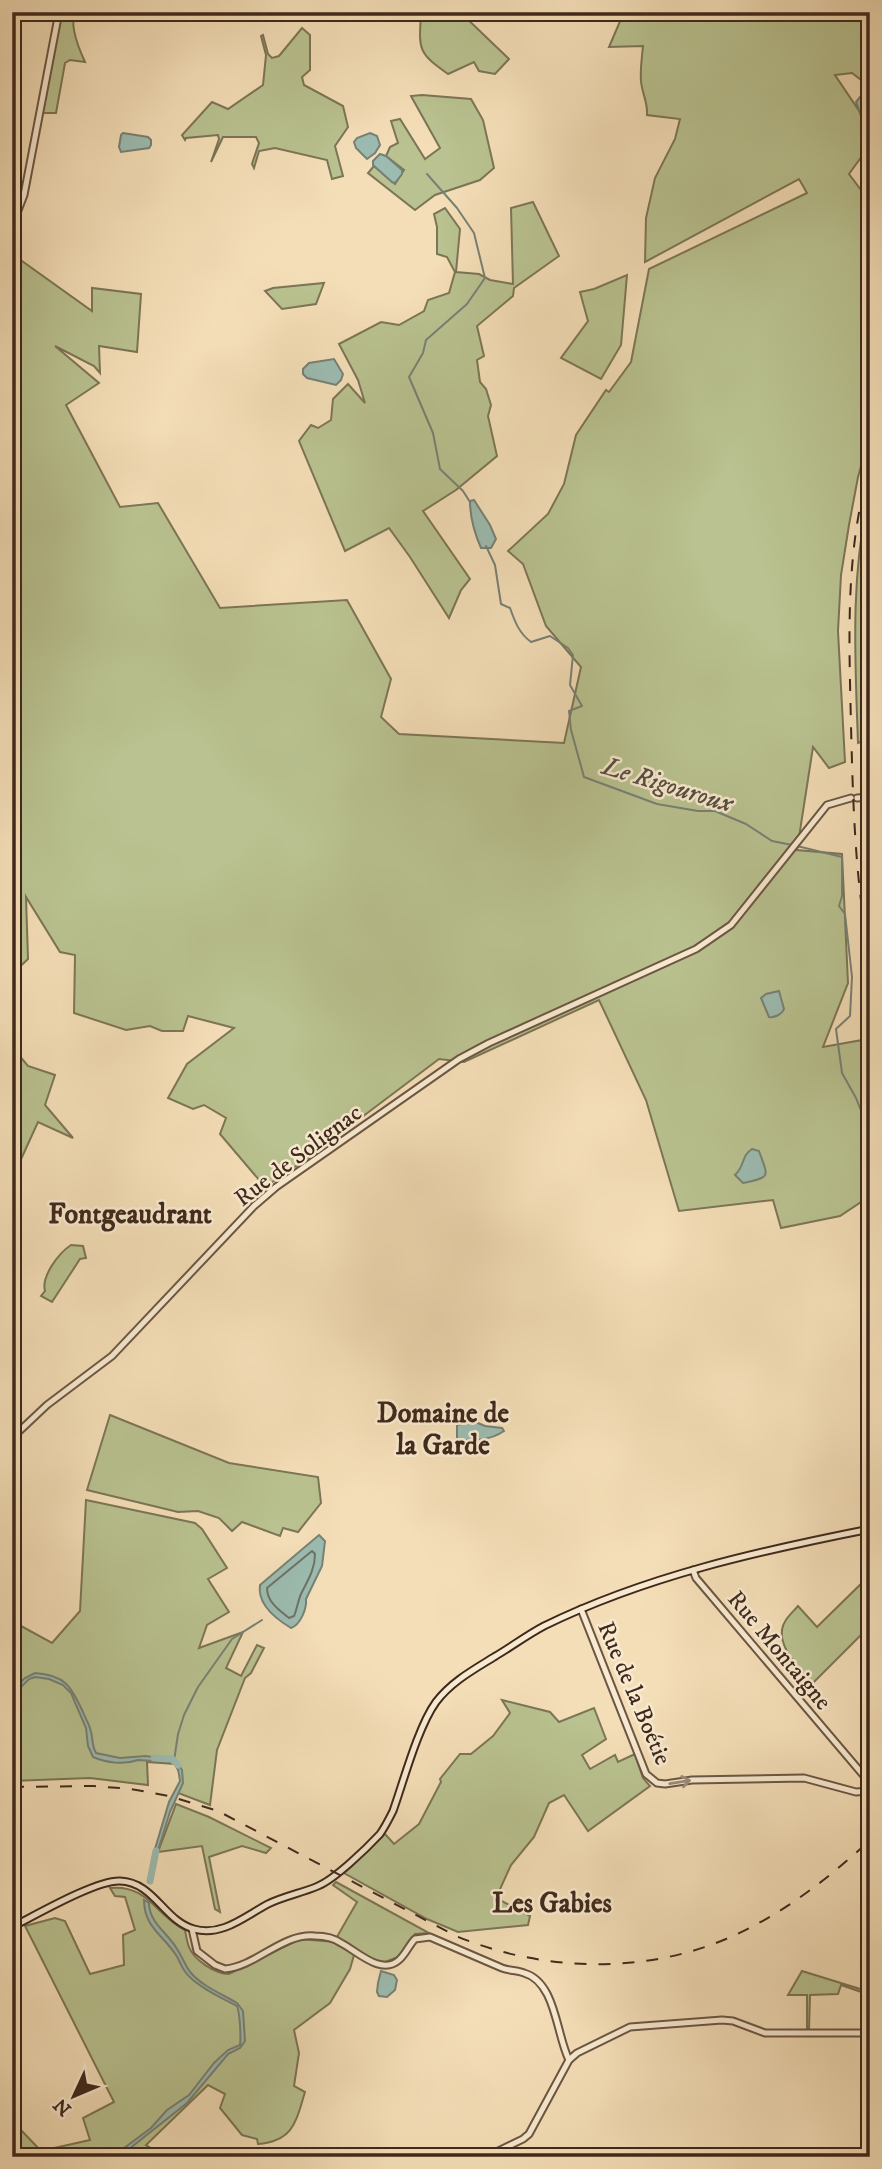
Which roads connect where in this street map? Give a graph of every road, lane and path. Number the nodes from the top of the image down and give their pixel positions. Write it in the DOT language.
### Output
graph roads {
  1 [pos="59,12"];
  2 [pos="12,226"];
  3 [pos="870,797"];
  4 [pos="14,1437"];
  5 [pos="870,1529"];
  6 [pos="692,1570"];
  7 [pos="581,1609"];
  8 [pos="870,1783"];
  9 [pos="870,1791"];
  10 [pos="12,1927"];
  11 [pos="192,1929"];
  12 [pos="870,2033"];
  13 [pos="569,2060"];
  14 [pos="486,2157"];
  1 -- 2 [label="street"];
  3 -- 4 [label="street, Rue de Solignac"];
  5 -- 6 [label="street"];
  6 -- 7 [label="street"];
  6 -- 8 [label="street, Rue Montaigne"];
  7 -- 9 [label="street, Rue de la Boétie, one-way"];
  7 -- 11 [label="street"];
  10 -- 11 [label="street"];
  11 -- 13 [label="street"];
  12 -- 13 [label="street"];
  13 -- 14 [label="street"];
}
